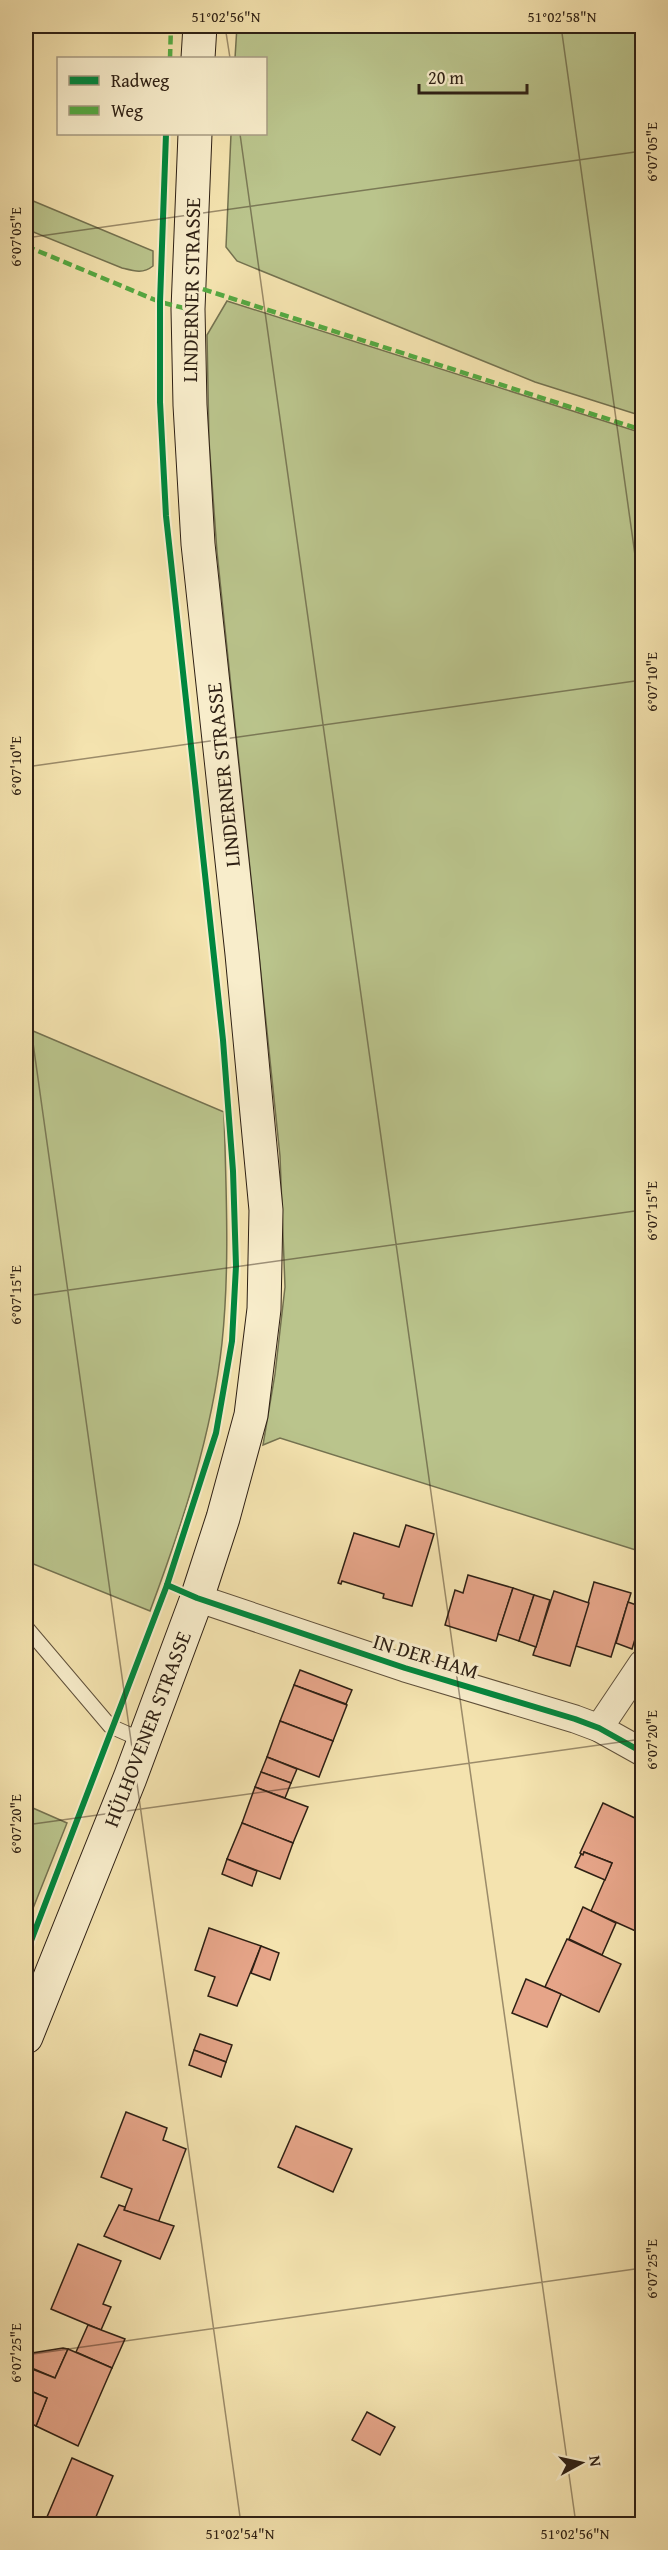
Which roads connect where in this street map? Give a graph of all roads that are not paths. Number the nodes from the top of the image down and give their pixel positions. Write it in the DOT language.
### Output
graph roads {
  1 [pos="200,26"];
  2 [pos="198,57"];
  3 [pos="195,135"];
  4 [pos="251,1415"];
  5 [pos="197,1598"];
  6 [pos="26,1627"];
  7 [pos="642,1664"];
  8 [pos="599,1728"];
  9 [pos="144,1741"];
  10 [pos="642,1752"];
  11 [pos="26,2037"];
  1 -- 2 [label="main road"];
  3 -- 4 [label="main road, LINDERNER STRASSE"];
  4 -- 5 [label="main road, HÜLHOVENER STRASSE"];
  5 -- 8 [label="street, IN DER HAM"];
  5 -- 9 [label="main road, HÜLHOVENER STRASSE"];
  6 -- 9 [label="lane"];
  7 -- 8 [label="street"];
  8 -- 10 [label="street, IN DER HAM"];
  9 -- 11 [label="main road, HÜLHOVENER STRASSE"];
}
